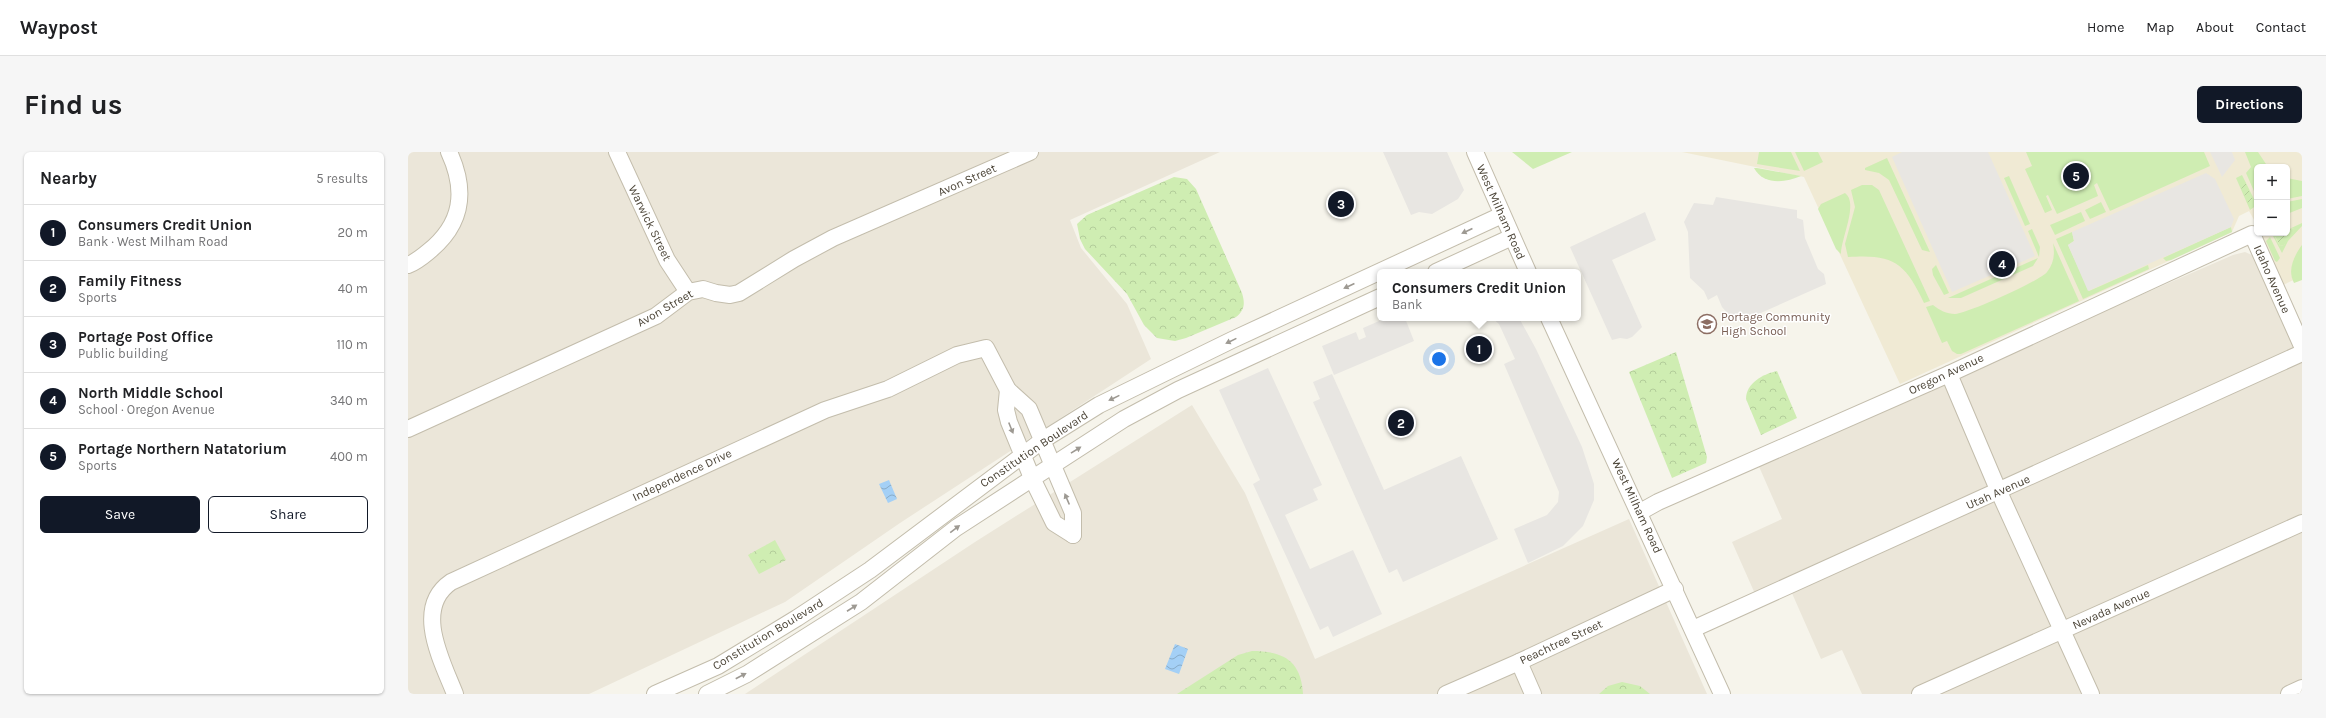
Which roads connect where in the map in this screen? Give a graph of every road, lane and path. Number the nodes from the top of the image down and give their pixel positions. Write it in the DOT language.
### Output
graph roads {
  1 [pos="449,152"];
  2 [pos="616,152"];
  3 [pos="1030,152"];
  4 [pos="1475,152"];
  5 [pos="1502,215"];
  6 [pos="2252,234"];
  7 [pos="1512,237"];
  8 [pos="408,266"];
  9 [pos="1385,269"];
  10 [pos="1443,269"];
  11 [pos="1527,269"];
  12 [pos="1377,273"];
  13 [pos="688,292"];
  14 [pos="1377,298"];
  15 [pos="1550,321"];
  16 [pos="2302,346"];
  17 [pos="2302,353"];
  18 [pos="1948,374"];
  19 [pos="1008,390"];
  20 [pos="408,429"];
  21 [pos="1043,440"];
  22 [pos="1022,455"];
  23 [pos="1053,464"];
  24 [pos="1032,478"];
  25 [pos="1999,492"];
  26 [pos="1640,512"];
  27 [pos="2302,523"];
  28 [pos="1675,589"];
  29 [pos="1693,628"];
  30 [pos="2063,630"];
  31 [pos="1519,662"];
  32 [pos="2302,688"];
  33 [pos="455,694"];
  34 [pos="655,694"];
  35 [pos="707,694"];
  36 [pos="1446,694"];
  37 [pos="1533,694"];
  38 [pos="1722,694"];
  39 [pos="1920,694"];
  40 [pos="2091,694"];
  41 [pos="2289,694"];
  1 -- 8 [label="street"];
  2 -- 13 [label="street, Warwick Street"];
  3 -- 13 [label="street, Avon Street"];
  4 -- 5 [label="street, West Milham Road"];
  5 -- 7 [label="street, West Milham Road"];
  5 -- 9 [label="street, Constitution Boulevard, one-way"];
  6 -- 16 [label="street, Idaho Avenue"];
  6 -- 18 [label="street, Oregon Avenue"];
  7 -- 10 [label="street"];
  7 -- 11 [label="street, West Milham Road"];
  12 -- 21 [label="street, Constitution Boulevard, one-way"];
  13 -- 20 [label="street, Avon Street"];
  23 -- 14 [label="street, Constitution Boulevard, one-way"];
  15 -- 26 [label="street, West Milham Road"];
  17 -- 25 [label="street, Utah Avenue"];
  18 -- 25 [label="street"];
  18 -- 26 [label="street, Oregon Avenue"];
  19 -- 21 [label="street, Independence Drive"];
  19 -- 22 [label="street, one-way"];
  19 -- 33 [label="street, Independence Drive"];
  21 -- 22 [label="street, Constitution Boulevard"];
  21 -- 23 [label="street, Independence Drive"];
  22 -- 24 [label="street"];
  22 -- 34 [label="street, Constitution Boulevard"];
  23 -- 24 [label="street, Constitution Boulevard"];
  24 -- 23 [label="street, Independence Drive, one-way"];
  35 -- 24 [label="street, Constitution Boulevard, one-way"];
  25 -- 29 [label="street, Utah Avenue"];
  25 -- 30 [label="street"];
  26 -- 28 [label="street, West Milham Road"];
  27 -- 30 [label="street, Nevada Avenue"];
  28 -- 29 [label="street, West Milham Road"];
  28 -- 31 [label="street, Peachtree Street"];
  29 -- 38 [label="street, West Milham Road"];
  30 -- 39 [label="street, Nevada Avenue"];
  30 -- 40 [label="street"];
  31 -- 36 [label="street, Peachtree Street"];
  31 -- 37 [label="street"];
  32 -- 41 [label="street"];
}
